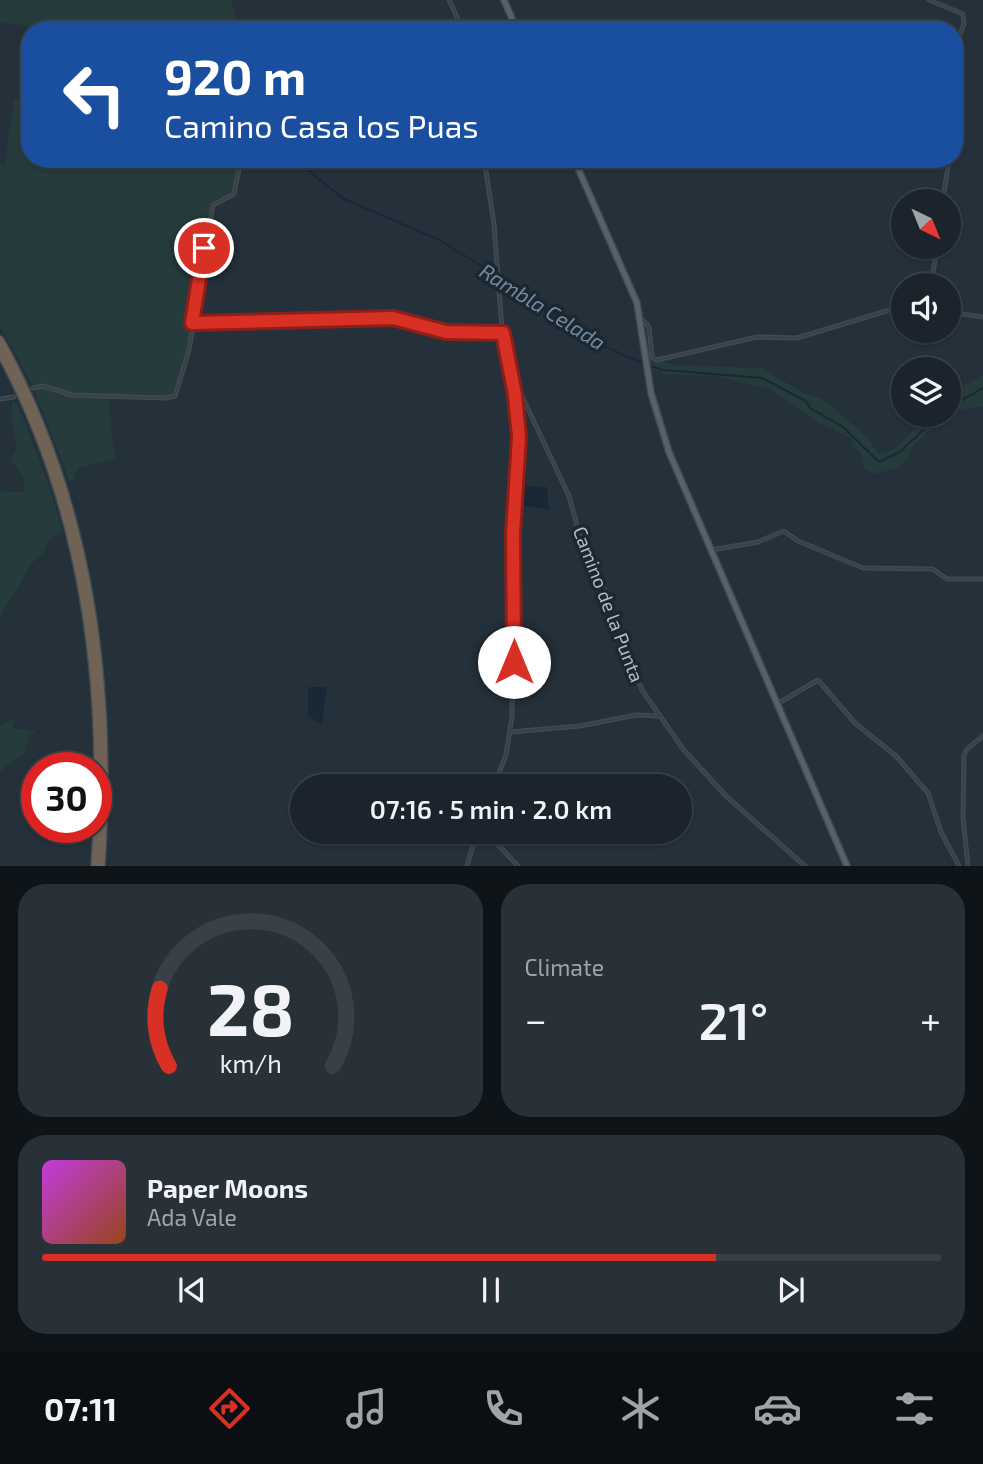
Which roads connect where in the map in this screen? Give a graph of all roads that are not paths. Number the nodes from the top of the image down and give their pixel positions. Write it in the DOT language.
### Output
graph roads {
  1 [pos="449,0"];
  2 [pos="504,0"];
  3 [pos="929,0"];
  4 [pos="459,21"];
  5 [pos="513,21"];
  6 [pos="963,26"];
  7 [pos="239,168"];
  8 [pos="485,168"];
  9 [pos="578,168"];
  10 [pos="948,168"];
  11 [pos="945,189"];
  12 [pos="891,310"];
  13 [pos="961,314"];
  14 [pos="640,317"];
  15 [pos="983,317"];
  16 [pos="192,323"];
  17 [pos="503,333"];
  18 [pos="0,340"];
  19 [pos="0,352"];
  20 [pos="512,375"];
  21 [pos="33,388"];
  22 [pos="14,397"];
  23 [pos="0,399"];
  24 [pos="711,550"];
  25 [pos="983,579"];
  26 [pos="777,704"];
  27 [pos="659,716"];
  28 [pos="510,733"];
  29 [pos="983,736"];
  30 [pos="498,774"];
  31 [pos="473,844"];
  32 [pos="498,844"];
  33 [pos="95,866"];
  34 [pos="101,866"];
  35 [pos="467,866"];
  36 [pos="519,866"];
  37 [pos="805,866"];
  38 [pos="846,866"];
  39 [pos="958,866"];
  40 [pos="968,866"];
  1 -- 4 [label="street"];
  2 -- 5 [label="main road"];
  3 -- 6 [label="street"];
  7 -- 16 [label="street"];
  8 -- 17 [label="street"];
  9 -- 14 [label="main road"];
  10 -- 11 [label="street"];
  12 -- 14 [label="street"];
  13 -- 15 [label="street"];
  14 -- 24 [label="main road"];
  16 -- 17 [label="street"];
  16 -- 21 [label="street"];
  17 -- 20 [label="street"];
  18 -- 34 [label="highway"];
  19 -- 33 [label="highway"];
  20 -- 27 [label="street, Camino de la Punta"];
  20 -- 28 [label="street"];
  22 -- 23 [label="street"];
  24 -- 25 [label="street"];
  24 -- 26 [label="main road"];
  26 -- 38 [label="main road"];
  26 -- 39 [label="street"];
  27 -- 28 [label="street"];
  27 -- 37 [label="street, Camino de la Punta"];
  28 -- 30 [label="street"];
  29 -- 40 [label="street"];
  31 -- 35 [label="street"];
  32 -- 36 [label="street"];
}
